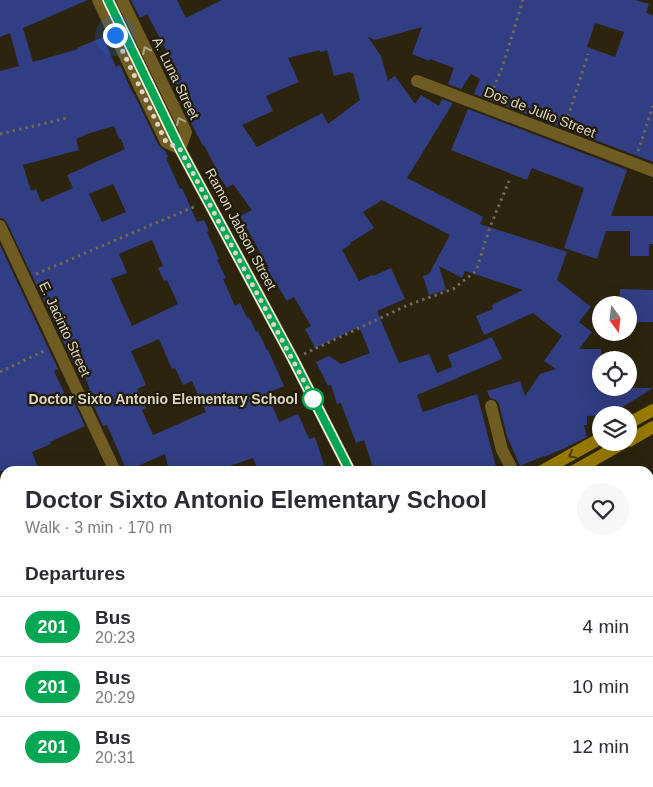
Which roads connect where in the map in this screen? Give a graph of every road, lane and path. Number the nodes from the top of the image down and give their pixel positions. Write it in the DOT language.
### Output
graph roads {
  1 [pos="98,0"];
  2 [pos="108,0"];
  3 [pos="122,0"];
  4 [pos="523,0"];
  5 [pos="588,54"];
  6 [pos="417,81"];
  7 [pos="486,106"];
  8 [pos="653,106"];
  9 [pos="67,118"];
  10 [pos="0,134"];
  11 [pos="562,136"];
  12 [pos="180,149"];
  13 [pos="634,164"];
  14 [pos="653,171"];
  15 [pos="509,181"];
  16 [pos="208,201"];
  17 [pos="0,226"];
  18 [pos="25,279"];
  19 [pos="56,345"];
  20 [pos="318,347"];
  21 [pos="0,372"];
  22 [pos="491,406"];
  23 [pos="653,410"];
  24 [pos="637,419"];
  25 [pos="653,427"];
  26 [pos="637,436"];
  27 [pos="592,443"];
  28 [pos="609,451"];
  29 [pos="113,466"];
  30 [pos="347,466"];
  31 [pos="510,466"];
  32 [pos="551,466"];
  33 [pos="583,466"];
  1 -- 12 [label="street"];
  2 -- 12 [label="main road, Ramon Jabson Street"];
  12 -- 3 [label="street, A. Luna Street, one-way"];
  4 -- 7 [label="path"];
  5 -- 11 [label="path"];
  6 -- 7 [label="street, Dos de Julio Street"];
  7 -- 11 [label="street, Dos de Julio Street"];
  8 -- 13 [label="path"];
  9 -- 10 [label="path"];
  11 -- 13 [label="street, Dos de Julio Street"];
  12 -- 16 [label="main road, Ramon Jabson Street"];
  13 -- 14 [label="street, Dos de Julio Street"];
  15 -- 20 [label="path"];
  16 -- 18 [label="path"];
  16 -- 30 [label="main road, Ramon Jabson Street"];
  17 -- 18 [label="street, E. Jacinto Street"];
  18 -- 19 [label="street, E. Jacinto Street"];
  19 -- 21 [label="path"];
  19 -- 29 [label="street, E. Jacinto Street"];
  22 -- 31 [label="street"];
  23 -- 24 [label="main road"];
  25 -- 26 [label="main road"];
  27 -- 32 [label="main road, one-way"];
  28 -- 33 [label="main road"];
}
